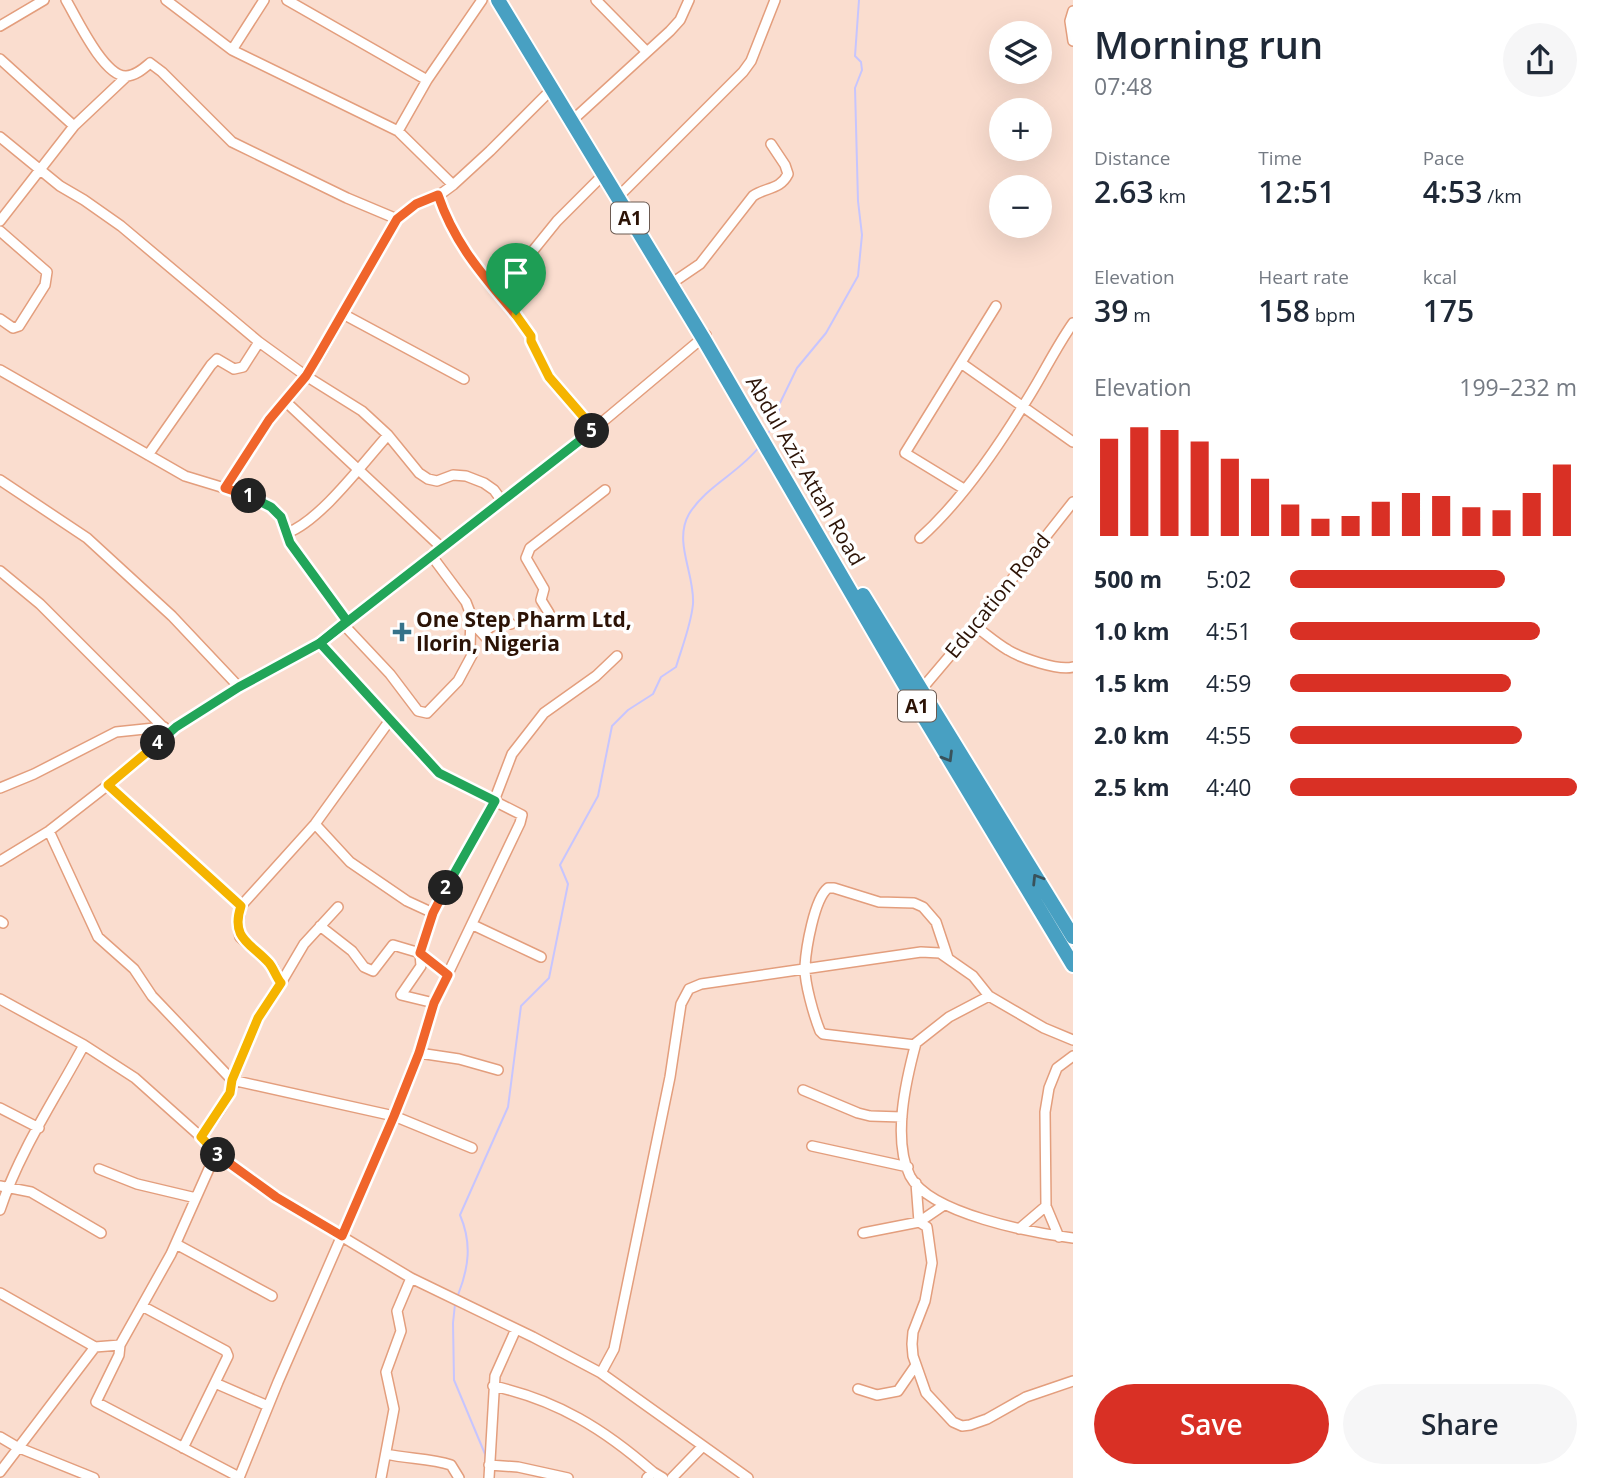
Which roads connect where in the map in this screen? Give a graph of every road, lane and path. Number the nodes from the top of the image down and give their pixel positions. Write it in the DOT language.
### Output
graph roads {
  1 [pos="44,0"];
  2 [pos="66,0"];
  3 [pos="166,0"];
  4 [pos="264,0"];
  5 [pos="288,0"];
  6 [pos="482,0"];
  7 [pos="498,0"];
  8 [pos="506,0"];
  9 [pos="596,0"];
  10 [pos="676,0"];
  11 [pos="775,0"];
  12 [pos="688,3"];
  13 [pos="1073,11"];
  14 [pos="0,26"];
  15 [pos="1073,41"];
  16 [pos="233,50"];
  17 [pos="646,51"];
  18 [pos="0,59"];
  19 [pos="128,76"];
  20 [pos="427,80"];
  21 [pos="552,89"];
  22 [pos="576,117"];
  23 [pos="74,126"];
  24 [pos="398,131"];
  25 [pos="0,137"];
  26 [pos="771,144"];
  27 [pos="40,170"];
  28 [pos="604,174"];
  29 [pos="453,185"];
  30 [pos="622,193"];
  31 [pos="438,195"];
  32 [pos="397,219"];
  33 [pos="0,222"];
  34 [pos="0,231"];
  35 [pos="675,281"];
  36 [pos="498,294"];
  37 [pos="996,306"];
  38 [pos="343,314"];
  39 [pos="0,319"];
  40 [pos="1073,323"];
  41 [pos="705,336"];
  42 [pos="259,342"];
  43 [pos="961,363"];
  44 [pos="0,370"];
  45 [pos="306,376"];
  46 [pos="464,379"];
  47 [pos="285,401"];
  48 [pos="1024,406"];
  49 [pos="594,429"];
  50 [pos="388,435"];
  51 [pos="1073,442"];
  52 [pos="148,455"];
  53 [pos="358,468"];
  54 [pos="0,480"];
  55 [pos="225,488"];
  56 [pos="964,489"];
  57 [pos="605,490"];
  58 [pos="502,501"];
  59 [pos="1073,502"];
  60 [pos="287,533"];
  61 [pos="920,538"];
  62 [pos="441,547"];
  63 [pos="431,555"];
  64 [pos="0,571"];
  65 [pos="549,612"];
  66 [pos="345,623"];
  67 [pos="472,623"];
  68 [pos="511,624"];
  69 [pos="975,626"];
  70 [pos="482,633"];
  71 [pos="320,643"];
  72 [pos="491,643"];
  73 [pos="617,656"];
  74 [pos="1073,667"];
  75 [pos="239,687"];
  76 [pos="917,694"];
  77 [pos="390,720"];
  78 [pos="163,727"];
  79 [pos="176,727"];
  80 [pos="108,785"];
  81 [pos="0,788"];
  82 [pos="495,801"];
  83 [pos="315,824"];
  84 [pos="49,831"];
  85 [pos="0,860"];
  86 [pos="241,906"];
  87 [pos="338,907"];
  88 [pos="433,913"];
  89 [pos="473,925"];
  90 [pos="320,926"];
  91 [pos="1073,937"];
  92 [pos="420,953"];
  93 [pos="541,957"];
  94 [pos="948,958"];
  95 [pos="1073,965"];
  96 [pos="804,968"];
  97 [pos="448,975"];
  98 [pos="281,983"];
  99 [pos="989,996"];
  100 [pos="0,999"];
  101 [pos="434,1003"];
  102 [pos="1073,1040"];
  103 [pos="84,1045"];
  104 [pos="915,1045"];
  105 [pos="419,1053"];
  106 [pos="1073,1056"];
  107 [pos="498,1070"];
  108 [pos="232,1080"];
  109 [pos="803,1090"];
  110 [pos="0,1108"];
  111 [pos="394,1116"];
  112 [pos="902,1117"];
  113 [pos="39,1128"];
  114 [pos="201,1137"];
  115 [pos="812,1146"];
  116 [pos="472,1148"];
  117 [pos="216,1153"];
  118 [pos="908,1167"];
  119 [pos="99,1169"];
  120 [pos="916,1183"];
  121 [pos="3,1187"];
  122 [pos="196,1198"];
  123 [pos="944,1205"];
  124 [pos="1046,1206"];
  125 [pos="0,1210"];
  126 [pos="919,1222"];
  127 [pos="1019,1229"];
  128 [pos="101,1233"];
  129 [pos="863,1233"];
  130 [pos="342,1236"];
  131 [pos="1059,1237"];
  132 [pos="1073,1238"];
  133 [pos="176,1244"];
  134 [pos="411,1279"];
  135 [pos="0,1293"];
  136 [pos="272,1296"];
  137 [pos="142,1306"];
  138 [pos="516,1329"];
  139 [pos="120,1345"];
  140 [pos="95,1347"];
  141 [pos="916,1366"];
  142 [pos="601,1373"];
  143 [pos="1073,1381"];
  144 [pos="215,1383"];
  145 [pos="493,1385"];
  146 [pos="858,1389"];
  147 [pos="268,1406"];
  148 [pos="0,1437"];
  149 [pos="703,1446"];
  150 [pos="18,1447"];
  151 [pos="183,1448"];
  152 [pos="386,1454"];
  153 [pos="489,1465"];
  154 [pos="0,1472"];
  155 [pos="650,1475"];
  156 [pos="94,1478"];
  157 [pos="239,1478"];
  158 [pos="381,1478"];
  159 [pos="458,1478"];
  160 [pos="489,1478"];
  161 [pos="568,1478"];
  162 [pos="663,1478"];
  163 [pos="672,1478"];
  164 [pos="748,1478"];
  1 -- 14 [label="street"];
  2 -- 19 [label="street"];
  3 -- 16 [label="street"];
  4 -- 16 [label="street"];
  5 -- 20 [label="street"];
  6 -- 20 [label="street"];
  7 -- 21 [label="highway, Abdul Aziz Attah Road / A1"];
  8 -- 22 [label="highway, Abdul Aziz Attah Road / A1"];
  9 -- 17 [label="street"];
  10 -- 12 [label="street"];
  11 -- 30 [label="street"];
  12 -- 17 [label="street"];
  13 -- 15 [label="street"];
  16 -- 24 [label="street"];
  17 -- 22 [label="street"];
  18 -- 23 [label="street"];
  19 -- 23 [label="street"];
  19 -- 32 [label="street"];
  20 -- 24 [label="street"];
  21 -- 28 [label="highway, Abdul Aziz Attah Road / A1"];
  21 -- 29 [label="street"];
  22 -- 30 [label="highway, Abdul Aziz Attah Road / A1"];
  23 -- 27 [label="street"];
  24 -- 29 [label="street"];
  25 -- 27 [label="street"];
  26 -- 35 [label="street"];
  27 -- 33 [label="street"];
  27 -- 42 [label="street"];
  28 -- 36 [label="street"];
  28 -- 41 [label="highway, Abdul Aziz Attah Road / A1"];
  29 -- 31 [label="street"];
  30 -- 35 [label="highway, Abdul Aziz Attah Road / A1"];
  31 -- 32 [label="street"];
  31 -- 36 [label="street"];
  32 -- 38 [label="street"];
  34 -- 39 [label="street"];
  35 -- 41 [label="highway, Abdul Aziz Attah Road / A1"];
  36 -- 49 [label="street"];
  37 -- 43 [label="street"];
  38 -- 45 [label="street"];
  38 -- 46 [label="street"];
  40 -- 48 [label="street"];
  41 -- 49 [label="street"];
  41 -- 76 [label="highway, Abdul Aziz Attah Road / A1"];
  42 -- 45 [label="street"];
  42 -- 52 [label="street"];
  43 -- 48 [label="street"];
  43 -- 56 [label="street"];
  44 -- 52 [label="street"];
  45 -- 47 [label="street"];
  45 -- 50 [label="street"];
  47 -- 53 [label="street"];
  47 -- 55 [label="street"];
  48 -- 51 [label="street"];
  48 -- 56 [label="street"];
  49 -- 58 [label="street"];
  50 -- 53 [label="street"];
  50 -- 58 [label="street"];
  52 -- 55 [label="street"];
  53 -- 60 [label="street"];
  53 -- 62 [label="street"];
  54 -- 75 [label="street"];
  55 -- 60 [label="street"];
  56 -- 61 [label="street"];
  57 -- 65 [label="street"];
  58 -- 62 [label="street"];
  59 -- 69 [label="street, Education Road"];
  60 -- 66 [label="street"];
  62 -- 63 [label="street"];
  63 -- 66 [label="street"];
  63 -- 67 [label="street"];
  64 -- 78 [label="street"];
  66 -- 67 [label="street"];
  66 -- 71 [label="street"];
  67 -- 70 [label="street"];
  68 -- 70 [label="street"];
  69 -- 74 [label="street"];
  69 -- 76 [label="street, Education Road"];
  70 -- 72 [label="street"];
  71 -- 75 [label="street"];
  71 -- 77 [label="street"];
  73 -- 82 [label="street"];
  75 -- 79 [label="street"];
  91 -- 76 [label="highway, Abdul Aziz Attah Road / A1, one-way"];
  76 -- 95 [label="highway, Abdul Aziz Attah Road / A1, one-way"];
  77 -- 82 [label="street"];
  77 -- 83 [label="street"];
  78 -- 79 [label="street"];
  78 -- 81 [label="street"];
  79 -- 80 [label="street"];
  80 -- 84 [label="street"];
  80 -- 86 [label="street"];
  82 -- 88 [label="street"];
  82 -- 89 [label="street"];
  83 -- 86 [label="street"];
  83 -- 88 [label="street"];
  84 -- 85 [label="street"];
  84 -- 108 [label="street"];
  86 -- 98 [label="street"];
  87 -- 90 [label="street"];
  88 -- 92 [label="street"];
  89 -- 93 [label="street"];
  89 -- 97 [label="street"];
  90 -- 92 [label="street"];
  90 -- 98 [label="street"];
  92 -- 97 [label="street"];
  92 -- 101 [label="street"];
  94 -- 96 [label="street"];
  94 -- 96 [label="street"];
  94 -- 99 [label="street"];
  96 -- 104 [label="street"];
  96 -- 142 [label="street"];
  97 -- 101 [label="street"];
  98 -- 108 [label="street"];
  99 -- 102 [label="street"];
  99 -- 104 [label="street"];
  100 -- 103 [label="street"];
  101 -- 105 [label="street"];
  103 -- 113 [label="street"];
  103 -- 114 [label="street"];
  104 -- 112 [label="street"];
  105 -- 107 [label="street"];
  105 -- 111 [label="street"];
  106 -- 124 [label="street"];
  108 -- 111 [label="street"];
  108 -- 114 [label="street"];
  109 -- 112 [label="street"];
  110 -- 113 [label="street"];
  111 -- 116 [label="street"];
  111 -- 130 [label="street"];
  112 -- 118 [label="street"];
  113 -- 121 [label="street"];
  114 -- 117 [label="street"];
  115 -- 118 [label="street"];
  117 -- 122 [label="street"];
  117 -- 130 [label="street"];
  118 -- 120 [label="street"];
  119 -- 122 [label="street"];
  120 -- 123 [label="street"];
  120 -- 126 [label="street"];
  121 -- 125 [label="street"];
  121 -- 128 [label="street"];
  122 -- 133 [label="street"];
  123 -- 126 [label="street"];
  123 -- 127 [label="street"];
  124 -- 127 [label="street"];
  124 -- 131 [label="street"];
  126 -- 129 [label="street"];
  126 -- 141 [label="street"];
  127 -- 131 [label="street"];
  130 -- 134 [label="street"];
  130 -- 147 [label="street"];
  131 -- 132 [label="street"];
  133 -- 136 [label="street"];
  133 -- 137 [label="street"];
  134 -- 138 [label="street"];
  134 -- 152 [label="street"];
  135 -- 140 [label="street"];
  137 -- 139 [label="street"];
  137 -- 144 [label="street"];
  138 -- 142 [label="street"];
  138 -- 145 [label="street"];
  139 -- 140 [label="street"];
  139 -- 151 [label="street"];
  140 -- 150 [label="street"];
  141 -- 143 [label="street"];
  141 -- 146 [label="street"];
  142 -- 149 [label="street"];
  144 -- 147 [label="street"];
  144 -- 151 [label="street"];
  145 -- 153 [label="street"];
  145 -- 155 [label="street"];
  147 -- 157 [label="street"];
  148 -- 150 [label="street"];
  149 -- 163 [label="street"];
  149 -- 164 [label="street"];
  150 -- 154 [label="street"];
  150 -- 156 [label="street"];
  151 -- 157 [label="street"];
  152 -- 158 [label="street"];
  152 -- 159 [label="street"];
  153 -- 160 [label="street"];
  153 -- 161 [label="street"];
  155 -- 162 [label="street"];
}
